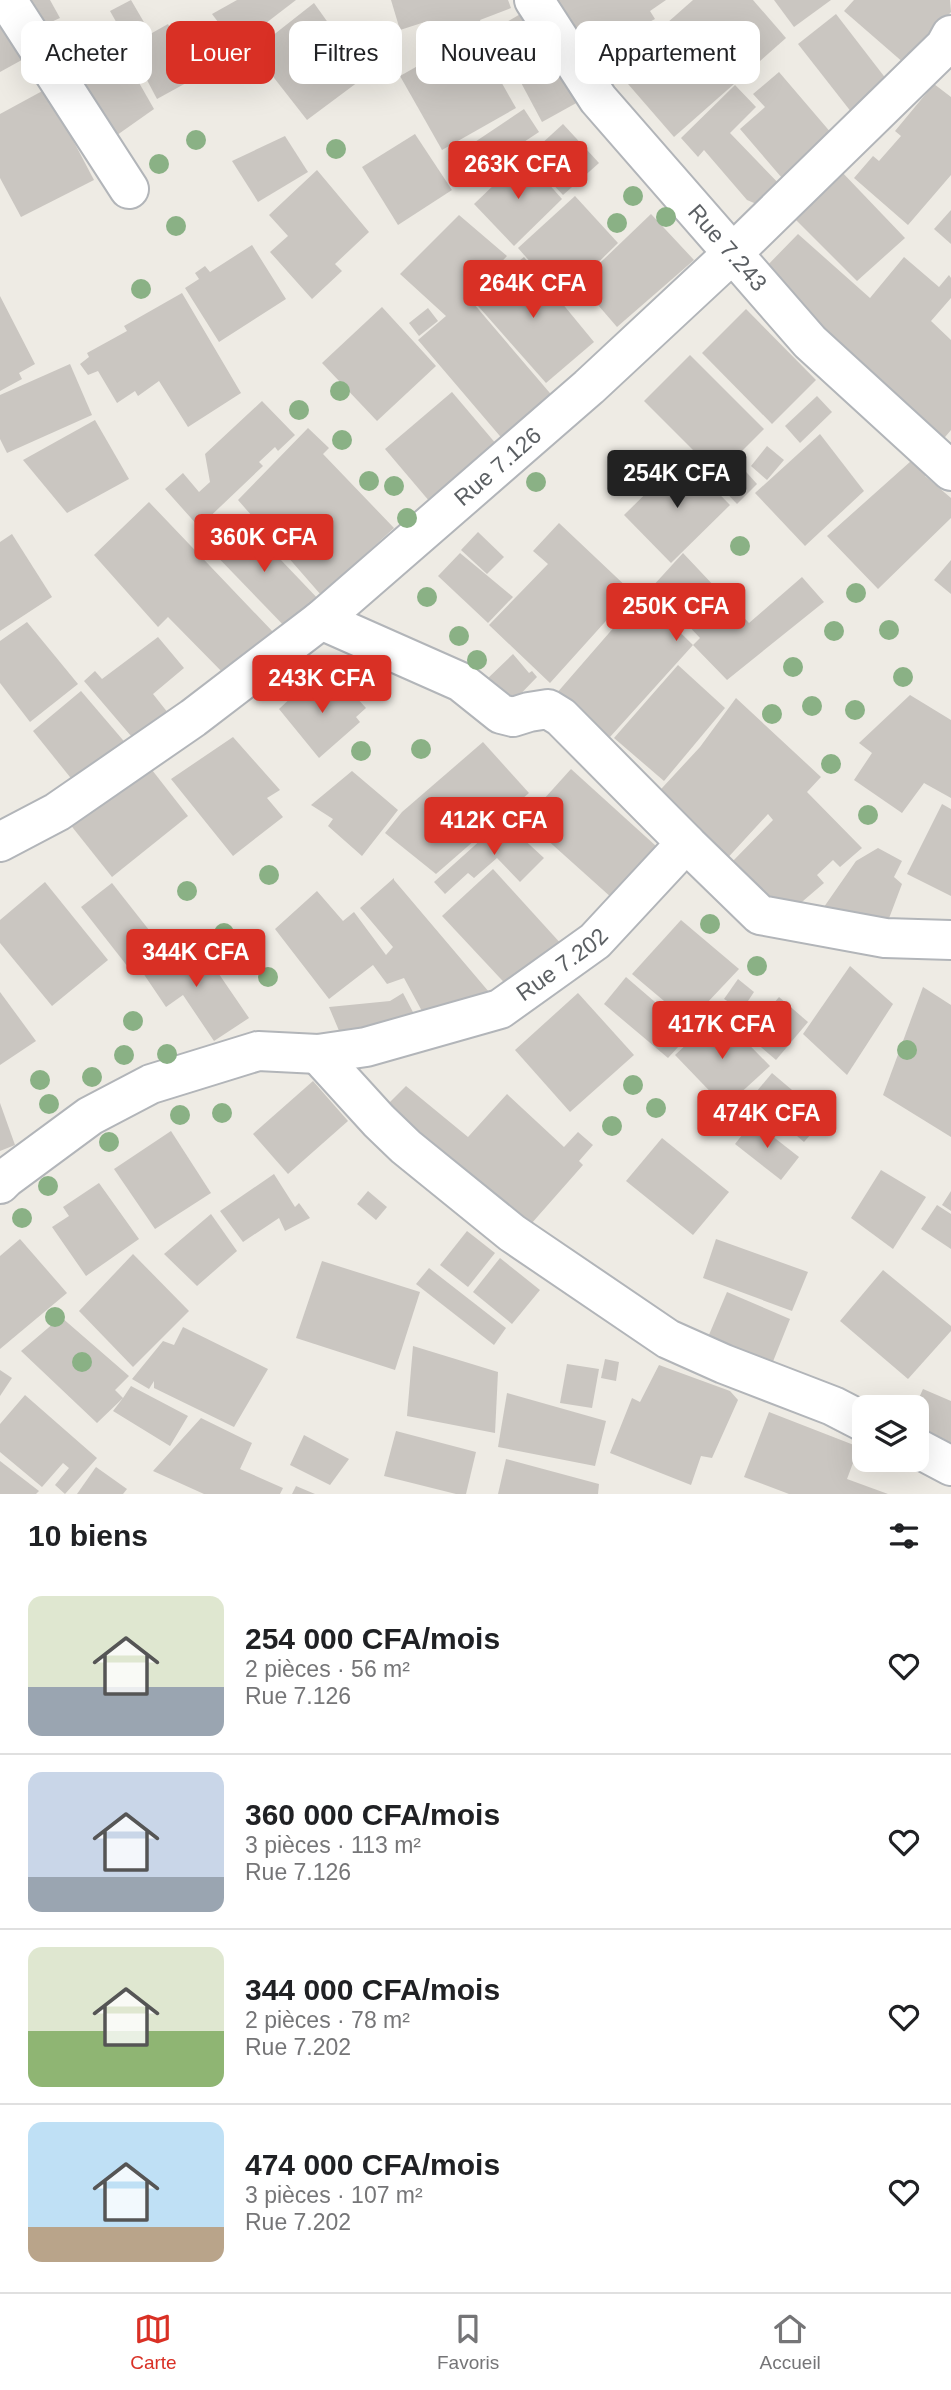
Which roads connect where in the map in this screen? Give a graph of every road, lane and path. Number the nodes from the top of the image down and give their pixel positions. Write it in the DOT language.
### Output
graph roads {
  1 [pos="7,0"];
  2 [pos="534,0"];
  3 [pos="949,44"];
  4 [pos="128,189"];
  5 [pos="734,252"];
  6 [pos="951,471"];
  7 [pos="321,621"];
  8 [pos="0,842"];
  9 [pos="686,843"];
  10 [pos="951,940"];
  11 [pos="318,1054"];
  12 [pos="0,1184"];
  13 [pos="852,1416"];
  14 [pos="929,1454"];
  15 [pos="951,1466"];
  1 -- 4 [label="street"];
  2 -- 5 [label="street, Rue 7.243"];
  3 -- 5 [label="street, Rue 7.126"];
  5 -- 6 [label="street, Rue 7.243"];
  5 -- 7 [label="street, Rue 7.126"];
  7 -- 8 [label="street, Rue 7.126"];
  7 -- 9 [label="street"];
  9 -- 10 [label="street"];
  9 -- 11 [label="street, Rue 7.202"];
  11 -- 12 [label="street, Rue 7.202"];
  11 -- 13 [label="street"];
  14 -- 15 [label="street"];
}
